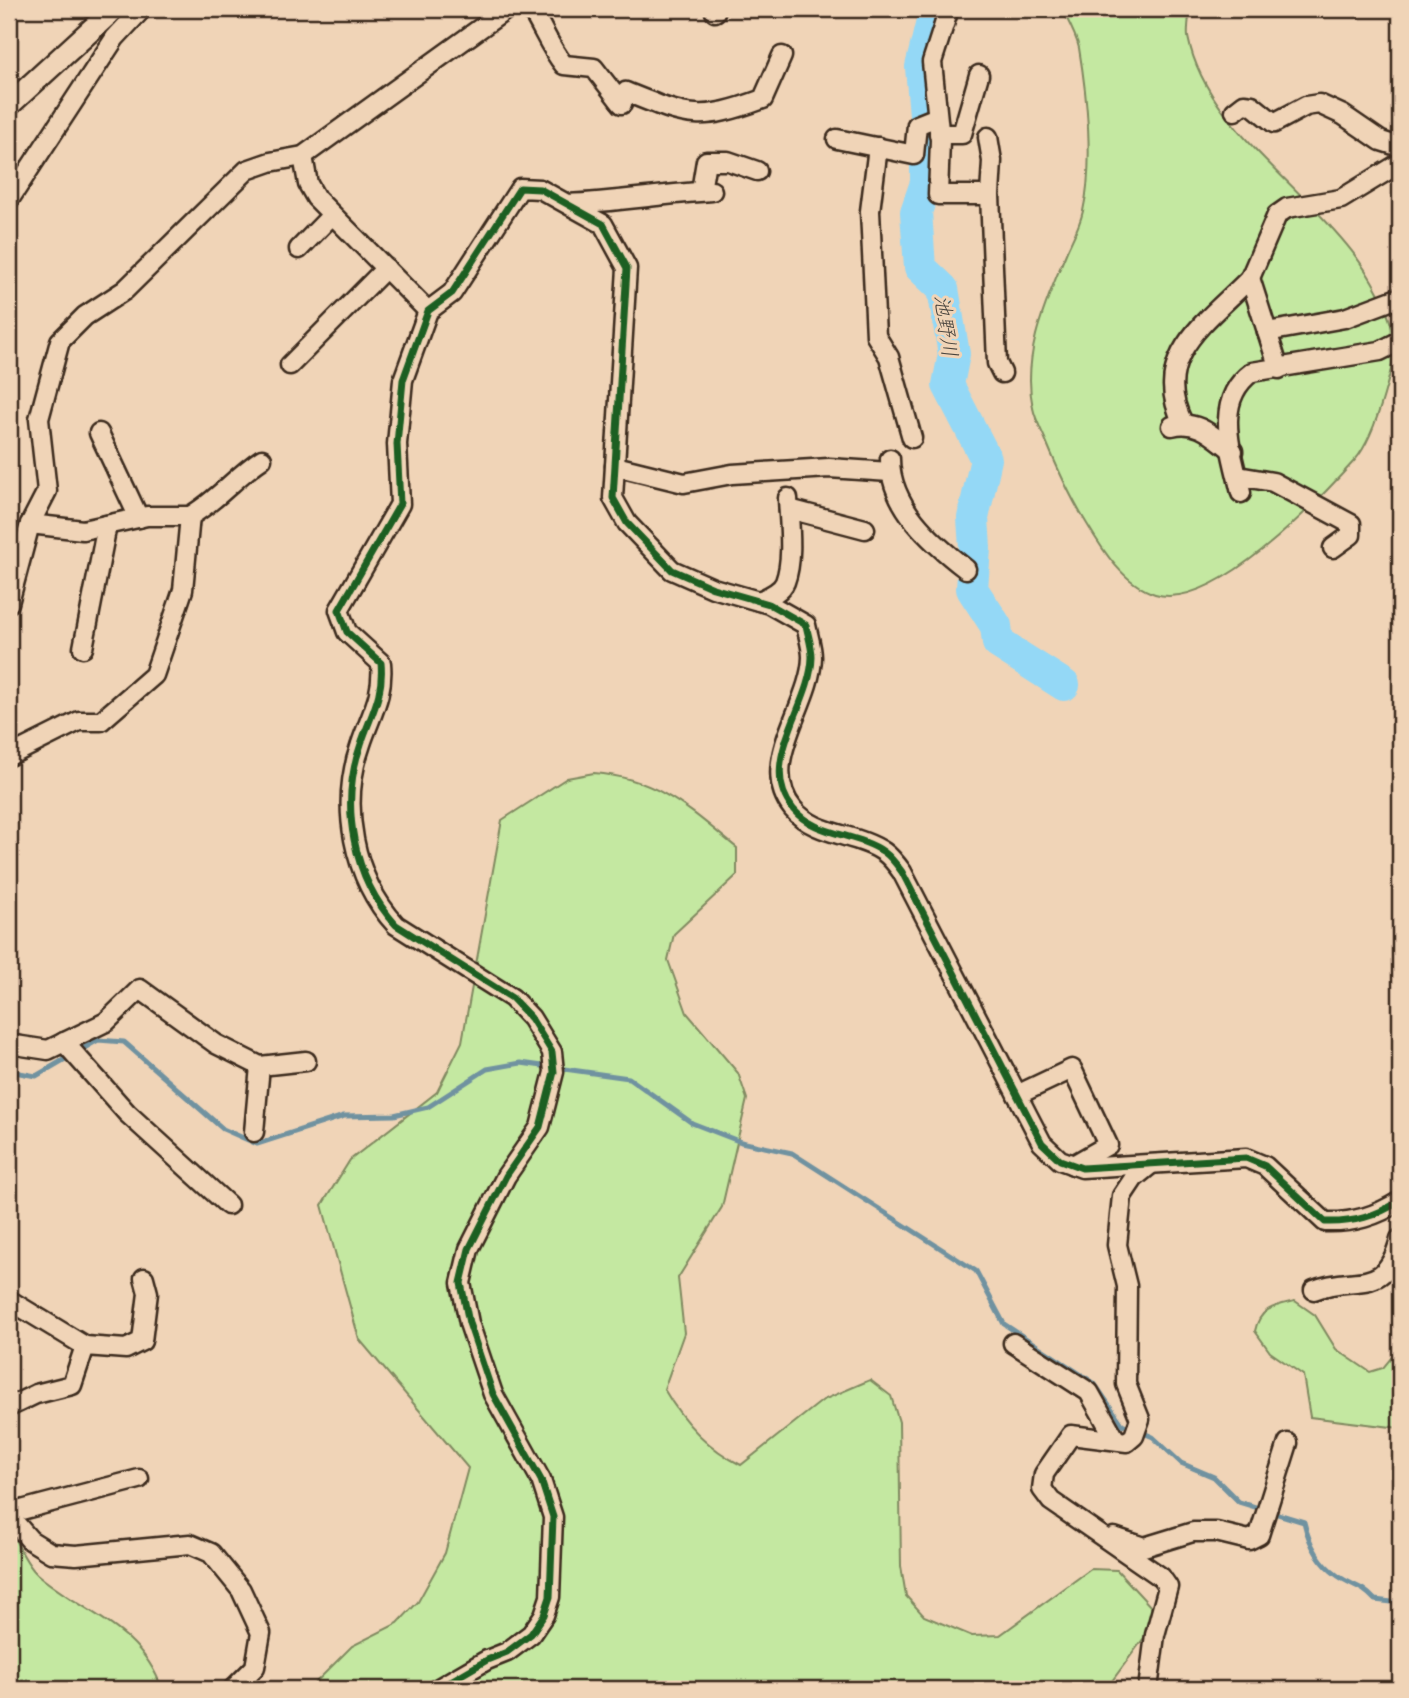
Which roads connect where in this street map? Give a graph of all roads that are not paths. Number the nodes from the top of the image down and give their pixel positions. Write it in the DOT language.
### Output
graph roads {
  1 [pos="114,9"];
  2 [pos="142,9"];
  3 [pos="507,9"];
  4 [pos="531,9"];
  5 [pos="949,9"];
  6 [pos="782,56"];
  7 [pos="979,75"];
  8 [pos="9,105"];
  9 [pos="1236,111"];
  10 [pos="938,125"];
  11 [pos="988,137"];
  12 [pos="837,139"];
  13 [pos="878,147"];
  14 [pos="1400,147"];
  15 [pos="303,156"];
  16 [pos="1400,163"];
  17 [pos="757,171"];
  18 [pos="990,195"];
  19 [pos="9,200"];
  20 [pos="568,204"];
  21 [pos="332,215"];
  22 [pos="299,249"];
  23 [pos="386,268"];
  24 [pos="1250,278"];
  25 [pos="1400,302"];
  26 [pos="428,311"];
  27 [pos="1267,332"];
  28 [pos="1400,341"];
  29 [pos="290,365"];
  30 [pos="1279,369"];
  31 [pos="1002,373"];
  32 [pos="99,433"];
  33 [pos="912,438"];
  34 [pos="1233,451"];
  35 [pos="262,458"];
  36 [pos="615,466"];
  37 [pos="190,516"];
  38 [pos="139,518"];
  39 [pos="30,524"];
  40 [pos="107,525"];
  41 [pos="864,529"];
  42 [pos="1333,548"];
  43 [pos="966,569"];
  44 [pos="759,601"];
  45 [pos="9,603"];
  46 [pos="83,648"];
  47 [pos="9,756"];
  48 [pos="64,1042"];
  49 [pos="9,1044"];
  50 [pos="306,1061"];
  51 [pos="260,1066"];
  52 [pos="1017,1095"];
  53 [pos="254,1132"];
  54 [pos="1073,1165"];
  55 [pos="1150,1165"];
  56 [pos="1400,1201"];
  57 [pos="228,1205"];
  58 [pos="1400,1239"];
  59 [pos="144,1278"];
  60 [pos="1314,1290"];
  61 [pos="9,1300"];
  62 [pos="1013,1343"];
  63 [pos="85,1346"];
  64 [pos="9,1407"];
  65 [pos="1130,1432"];
  66 [pos="1289,1443"];
  67 [pos="139,1479"];
  68 [pos="9,1511"];
  69 [pos="1097,1532"];
  70 [pos="233,1689"];
  71 [pos="437,1689"];
  72 [pos="1148,1689"];
  1 -- 8 [label="street"];
  2 -- 19 [label="street"];
  3 -- 15 [label="street"];
  4 -- 6 [label="street"];
  5 -- 10 [label="street"];
  7 -- 10 [label="street"];
  9 -- 14 [label="street"];
  10 -- 13 [label="street"];
  10 -- 18 [label="street"];
  11 -- 18 [label="street"];
  12 -- 13 [label="street"];
  13 -- 33 [label="street"];
  15 -- 21 [label="street"];
  15 -- 39 [label="street"];
  16 -- 24 [label="street"];
  17 -- 20 [label="street"];
  18 -- 31 [label="street"];
  20 -- 26 [label="street"];
  20 -- 36 [label="street"];
  21 -- 22 [label="street"];
  21 -- 23 [label="street"];
  23 -- 26 [label="street"];
  23 -- 29 [label="street"];
  24 -- 27 [label="street"];
  24 -- 34 [label="street"];
  25 -- 27 [label="street"];
  26 -- 71 [label="street"];
  27 -- 30 [label="street"];
  28 -- 30 [label="street"];
  30 -- 34 [label="street"];
  32 -- 38 [label="street"];
  34 -- 42 [label="street"];
  35 -- 37 [label="street"];
  36 -- 43 [label="street"];
  36 -- 44 [label="street"];
  37 -- 38 [label="street"];
  37 -- 47 [label="street"];
  38 -- 40 [label="street"];
  39 -- 40 [label="street"];
  39 -- 45 [label="street"];
  40 -- 46 [label="street"];
  41 -- 44 [label="street"];
  44 -- 52 [label="street"];
  48 -- 49 [label="street"];
  48 -- 51 [label="street"];
  48 -- 57 [label="street"];
  50 -- 51 [label="street"];
  51 -- 53 [label="street"];
  52 -- 54 [label="street"];
  52 -- 54 [label="street"];
  54 -- 55 [label="street"];
  55 -- 56 [label="street"];
  55 -- 65 [label="street"];
  58 -- 60 [label="street"];
  59 -- 63 [label="street"];
  61 -- 63 [label="street"];
  62 -- 65 [label="street"];
  63 -- 64 [label="street"];
  65 -- 69 [label="street"];
  66 -- 69 [label="street"];
  67 -- 68 [label="street"];
  68 -- 70 [label="street"];
  69 -- 72 [label="street"];
}
